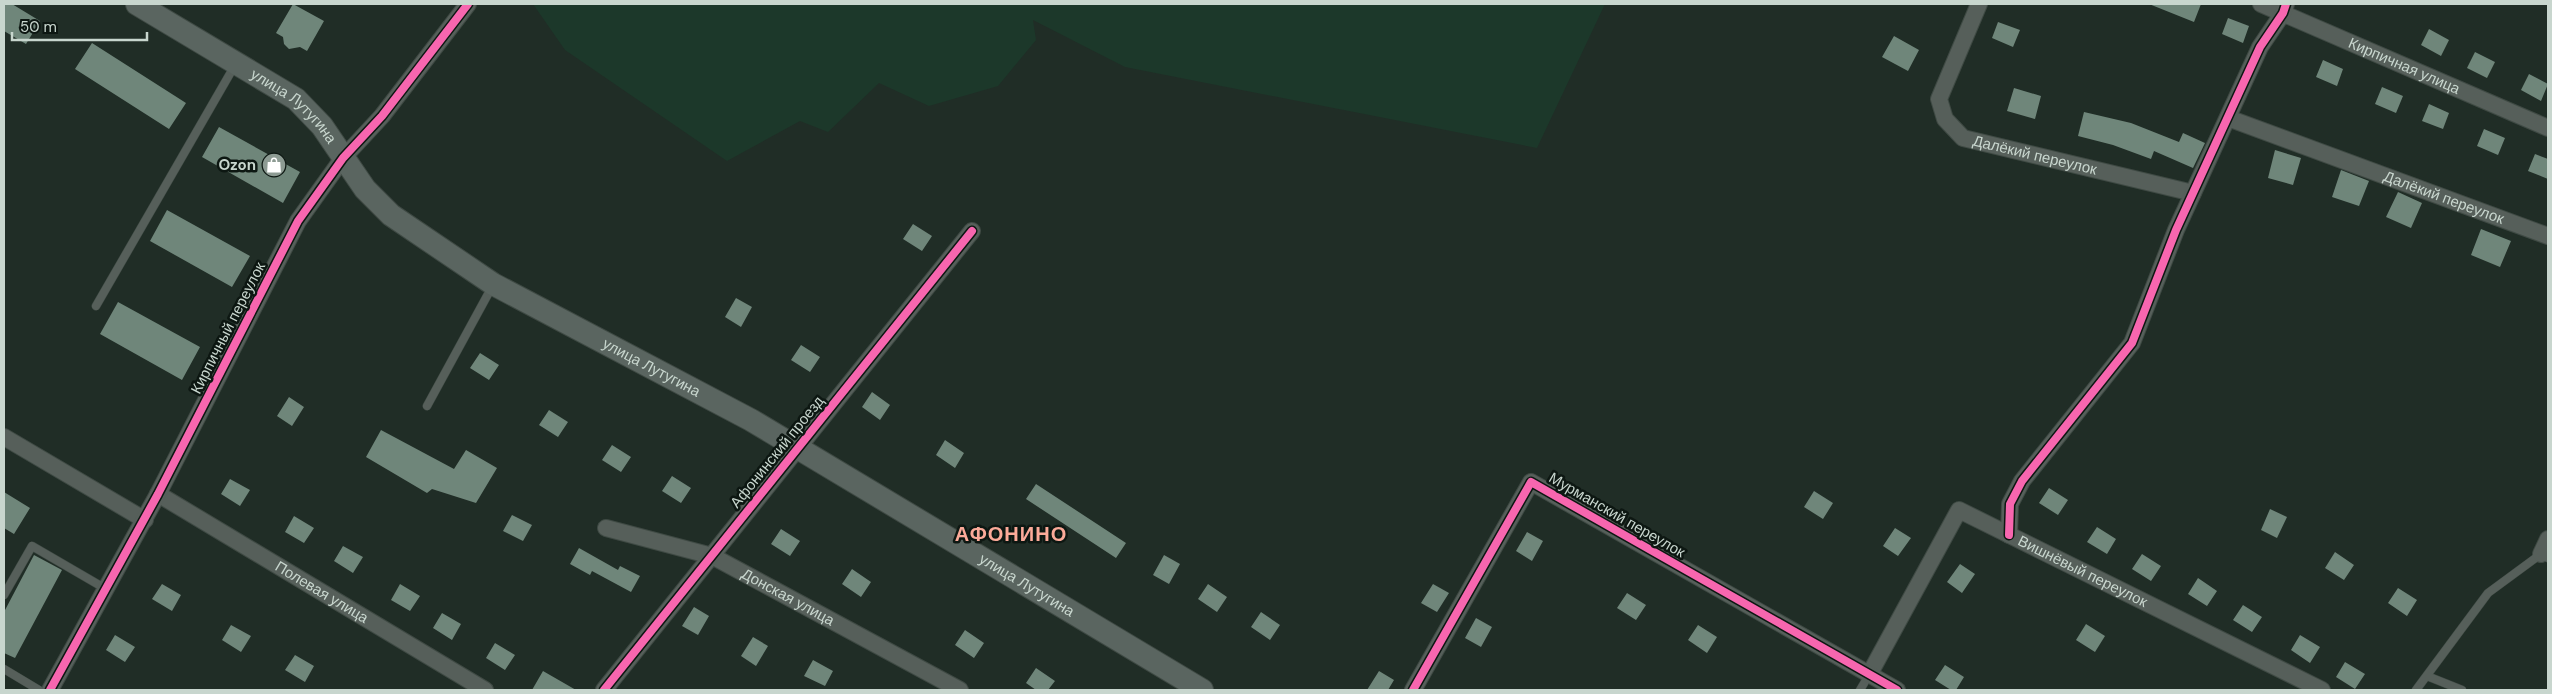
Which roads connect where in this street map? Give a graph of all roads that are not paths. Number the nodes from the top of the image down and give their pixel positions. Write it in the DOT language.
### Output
graph roads {
  1 [pos="137,4"];
  2 [pos="468,4"];
  3 [pos="1979,4"];
  4 [pos="2261,4"];
  5 [pos="2285,9"];
  6 [pos="236,64"];
  7 [pos="2228,118"];
  8 [pos="2548,128"];
  9 [pos="343,158"];
  10 [pos="2193,193"];
  11 [pos="972,231"];
  12 [pos="2548,236"];
  13 [pos="494,284"];
  14 [pos="96,306"];
  15 [pos="427,406"];
  16 [pos="4,437"];
  17 [pos="797,449"];
  18 [pos="158,494"];
  19 [pos="145,520"];
  20 [pos="606,528"];
  21 [pos="2009,535"];
  22 [pos="2548,540"];
  23 [pos="712,556"];
  24 [pos="2544,556"];
  25 [pos="106,590"];
  26 [pos="4,595"];
  27 [pos="4,669"];
  28 [pos="1869,675"];
  29 [pos="2427,676"];
  30 [pos="38,690"];
  31 [pos="50,690"];
  32 [pos="485,690"];
  33 [pos="604,690"];
  34 [pos="960,690"];
  35 [pos="1202,690"];
  36 [pos="1413,690"];
  37 [pos="1860,690"];
  38 [pos="1897,690"];
  39 [pos="2322,690"];
  40 [pos="2416,690"];
  41 [pos="2462,690"];
  1 -- 6 [label="main road, улица Лутугина"];
  2 -- 9 [label="street, Кирпичный переулок"];
  3 -- 10 [label="street, Далёкий переулок"];
  4 -- 5 [label="street, Кирпичная улица"];
  5 -- 7 [label="street"];
  5 -- 8 [label="street, Кирпичная улица"];
  6 -- 9 [label="main road, улица Лутугина"];
  6 -- 14 [label="lane"];
  7 -- 10 [label="street"];
  7 -- 12 [label="street, Далёкий переулок"];
  9 -- 13 [label="main road, улица Лутугина"];
  9 -- 18 [label="street, Кирпичный переулок"];
  10 -- 21 [label="street"];
  11 -- 17 [label="street, Афонинский проезд"];
  13 -- 15 [label="lane"];
  13 -- 17 [label="main road, улица Лутугина"];
  16 -- 19 [label="street"];
  17 -- 23 [label="street, Афонинский проезд"];
  17 -- 35 [label="main road, улица Лутугина"];
  18 -- 19 [label="street, Кирпичный переулок"];
  18 -- 32 [label="street, Полевая улица"];
  19 -- 25 [label="street, Кирпичный переулок"];
  20 -- 23 [label="street, Донская улица"];
  21 -- 28 [label="street, Вишнёвый переулок"];
  21 -- 39 [label="street, Вишнёвый переулок"];
  22 -- 24 [label="street"];
  23 -- 33 [label="street, Афонинский проезд"];
  23 -- 34 [label="street, Донская улица"];
  24 -- 29 [label="lane"];
  25 -- 26 [label="lane"];
  25 -- 31 [label="street, Кирпичный переулок"];
  27 -- 30 [label="lane"];
  28 -- 36 [label="street, Мурманский переулок"];
  28 -- 37 [label="lane"];
  28 -- 38 [label="street, Мурманский переулок"];
  29 -- 40 [label="lane"];
  29 -- 41 [label="lane"];
}
